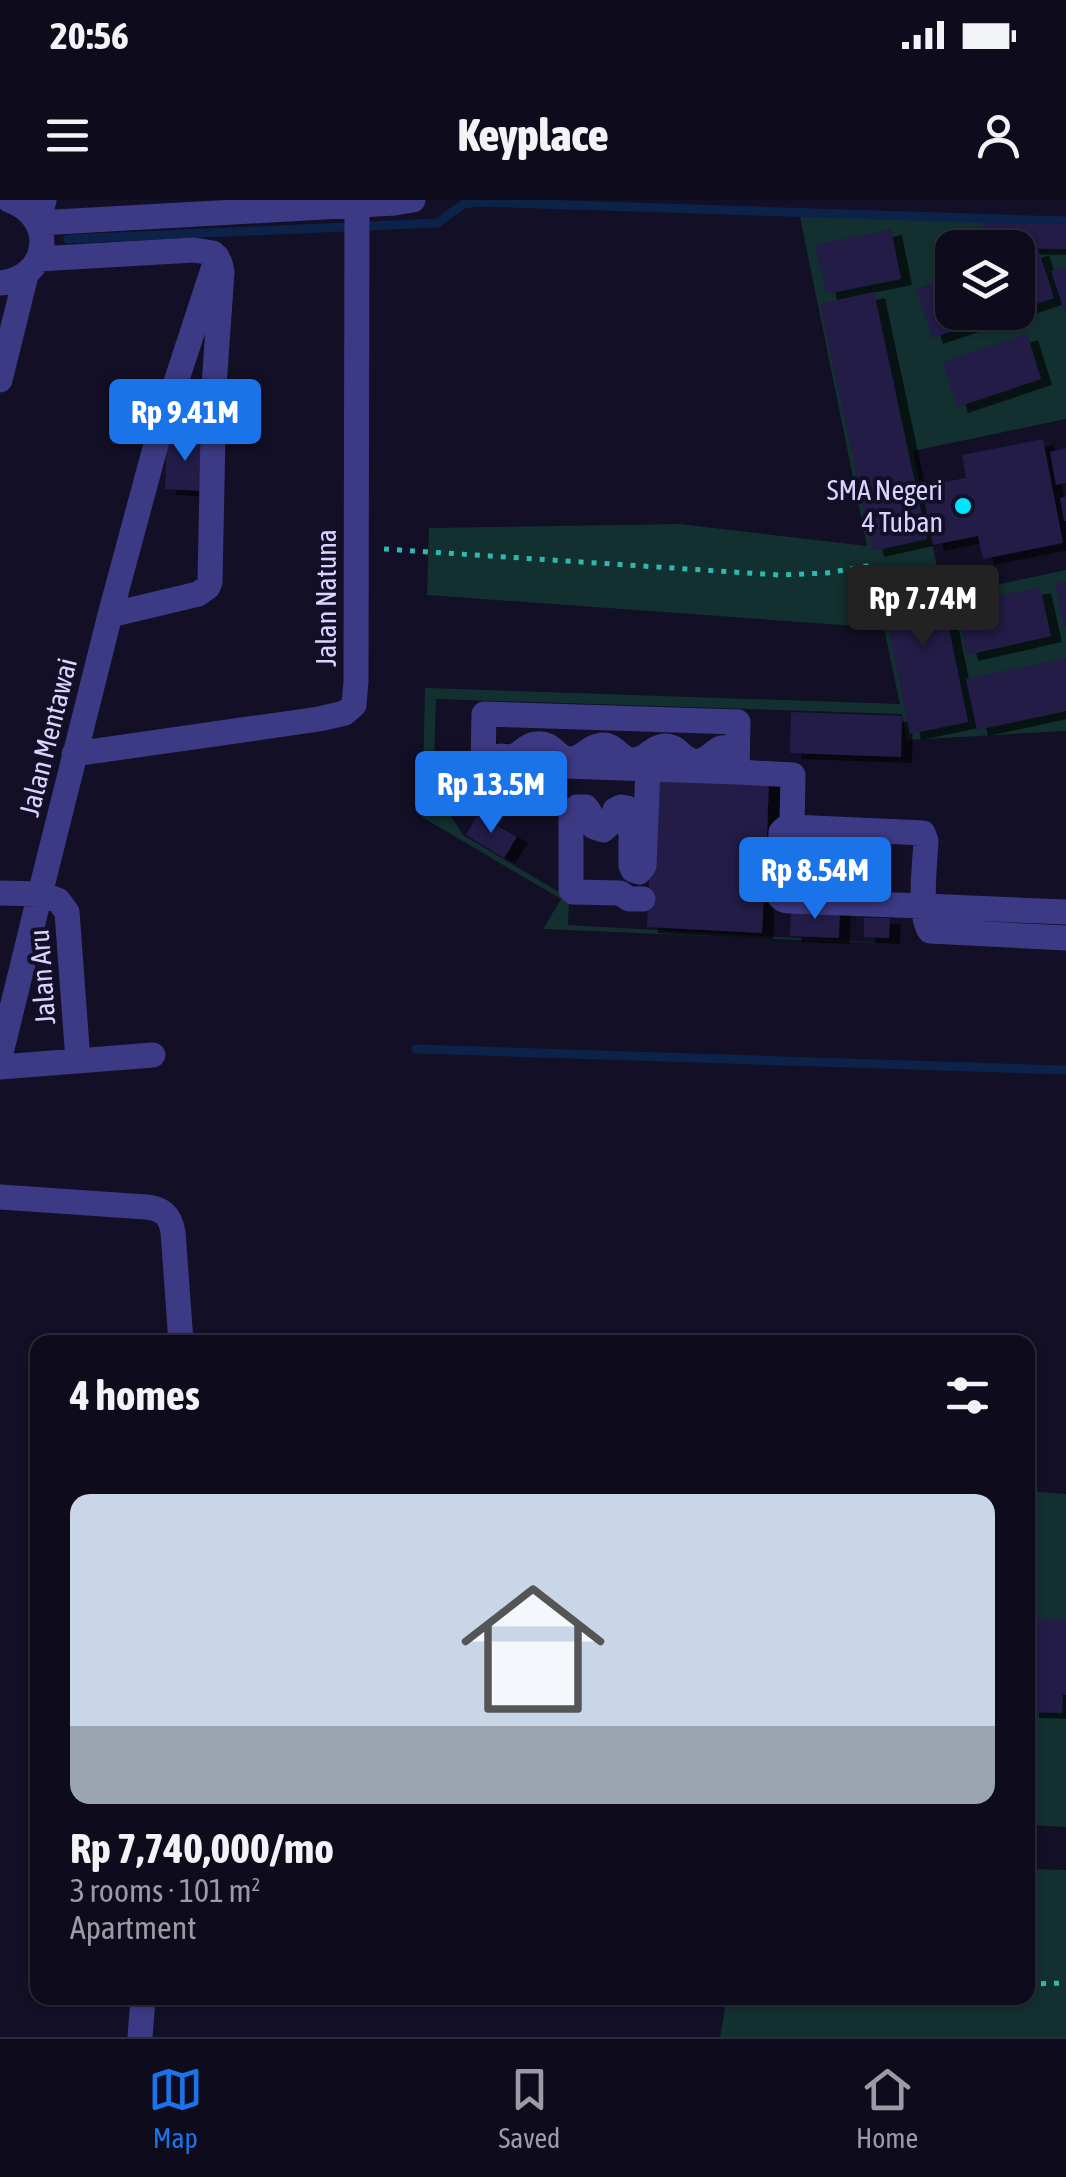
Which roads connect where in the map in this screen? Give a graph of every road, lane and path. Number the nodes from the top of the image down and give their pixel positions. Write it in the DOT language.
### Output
graph roads {
  1 [pos="9,200"];
  2 [pos="413,200"];
  3 [pos="330,204"];
  4 [pos="254,206"];
  5 [pos="41,212"];
  6 [pos="358,221"];
  7 [pos="217,257"];
  8 [pos="32,267"];
  9 [pos="0,283"];
  10 [pos="0,380"];
  11 [pos="356,547"];
  12 [pos="872,565"];
  13 [pos="110,614"];
  14 [pos="484,730"];
  15 [pos="737,744"];
  16 [pos="74,754"];
  17 [pos="648,769"];
  18 [pos="792,827"];
  19 [pos="0,893"];
  20 [pos="635,893"];
  21 [pos="40,894"];
  22 [pos="924,906"];
  23 [pos="1066,912"];
  24 [pos="1066,938"];
  25 [pos="153,1054"];
  26 [pos="0,1057"];
  27 [pos="78,1061"];
  28 [pos="0,1067"];
  29 [pos="0,1197"];
  30 [pos="180,1335"];
  31 [pos="1066,1983"];
  32 [pos="1035,1984"];
  33 [pos="142,2005"];
  34 [pos="140,2037"];
  1 -- 5 [label="street"];
  2 -- 6 [label="street"];
  3 -- 4 [label="street"];
  3 -- 6 [label="street"];
  4 -- 5 [label="street"];
  5 -- 8 [label="street"];
  6 -- 11 [label="street, Jalan Natuna"];
  7 -- 8 [label="street"];
  7 -- 13 [label="street, Jalan Mentawai"];
  7 -- 13 [label="street"];
  8 -- 9 [label="street"];
  8 -- 10 [label="street"];
  11 -- 12 [label="path"];
  11 -- 16 [label="street, Jalan Natuna"];
  13 -- 16 [label="street, Jalan Mentawai"];
  14 -- 15 [label="street"];
  14 -- 15 [label="street"];
  14 -- 17 [label="street"];
  15 -- 17 [label="street"];
  15 -- 18 [label="street"];
  16 -- 21 [label="street, Jalan Mentawai"];
  17 -- 20 [label="street"];
  18 -- 22 [label="street"];
  18 -- 22 [label="street"];
  19 -- 21 [label="street"];
  21 -- 26 [label="street, Jalan Aru"];
  21 -- 27 [label="street, Jalan Aru"];
  22 -- 23 [label="street"];
  22 -- 24 [label="street"];
  25 -- 27 [label="street, Jalan Aru"];
  27 -- 28 [label="street, Jalan Aru"];
  29 -- 30 [label="street"];
  31 -- 32 [label="path"];
  33 -- 34 [label="street"];
}
